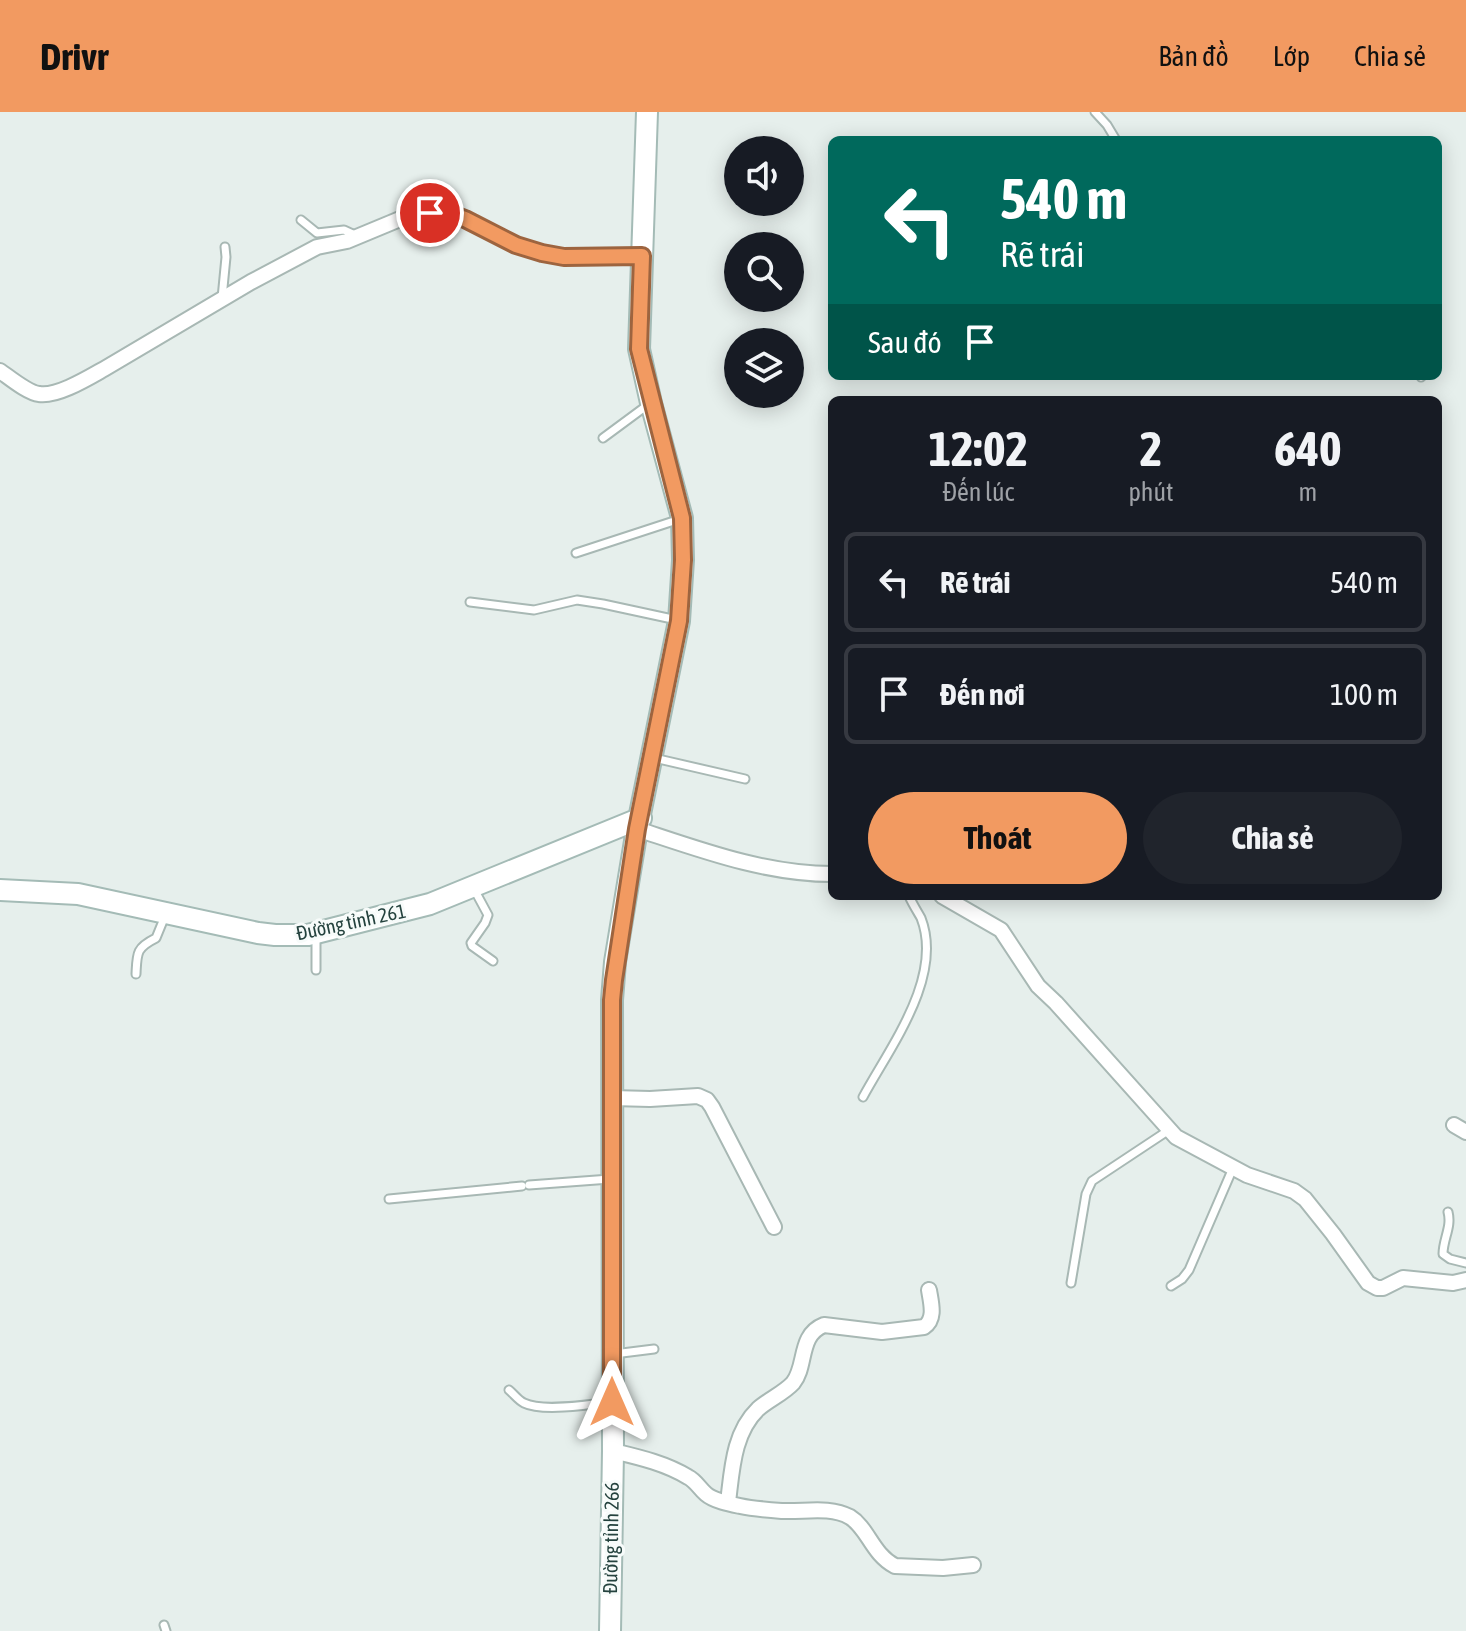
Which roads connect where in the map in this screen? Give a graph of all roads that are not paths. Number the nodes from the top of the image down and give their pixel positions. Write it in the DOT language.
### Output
graph roads {
  1 [pos="647,112"];
  2 [pos="1095,112"];
  3 [pos="1114,136"];
  4 [pos="301,220"];
  5 [pos="359,237"];
  6 [pos="225,247"];
  7 [pos="642,256"];
  8 [pos="221,300"];
  9 [pos="0,371"];
  10 [pos="651,403"];
  11 [pos="603,438"];
  12 [pos="682,518"];
  13 [pos="576,553"];
  14 [pos="470,602"];
  15 [pos="679,621"];
  16 [pos="652,758"];
  17 [pos="745,779"];
  18 [pos="639,823"];
  19 [pos="828,874"];
  20 [pos="473,887"];
  21 [pos="0,890"];
  22 [pos="911,900"];
  23 [pos="949,900"];
  24 [pos="165,913"];
  25 [pos="316,933"];
  26 [pos="493,961"];
  27 [pos="316,970"];
  28 [pos="136,974"];
  29 [pos="863,1097"];
  30 [pos="612,1098"];
  31 [pos="1169,1130"];
  32 [pos="1233,1168"];
  33 [pos="613,1179"];
  34 [pos="389,1199"];
  35 [pos="1448,1212"];
  36 [pos="774,1227"];
  37 [pos="1466,1263"];
  38 [pos="1466,1280"];
  39 [pos="1071,1283"];
  40 [pos="1171,1286"];
  41 [pos="929,1290"];
  42 [pos="654,1349"];
  43 [pos="612,1355"];
  44 [pos="509,1390"];
  45 [pos="612,1402"];
  46 [pos="613,1451"];
  47 [pos="728,1502"];
  48 [pos="973,1565"];
  49 [pos="610,1631"];
  1 -- 7 [label="main road, Đường tỉnh 266"];
  2 -- 3 [label="lane"];
  4 -- 5 [label="lane"];
  5 -- 7 [label="street"];
  5 -- 8 [label="street"];
  6 -- 8 [label="lane"];
  7 -- 10 [label="main road, Đường tỉnh 266"];
  8 -- 9 [label="street"];
  10 -- 11 [label="lane"];
  10 -- 12 [label="main road, Đường tỉnh 266"];
  12 -- 13 [label="lane"];
  12 -- 15 [label="main road, Đường tỉnh 266"];
  14 -- 15 [label="lane"];
  15 -- 16 [label="main road, Đường tỉnh 266"];
  16 -- 17 [label="lane"];
  16 -- 18 [label="main road, Đường tỉnh 266"];
  18 -- 19 [label="street"];
  18 -- 20 [label="main road, Đường tỉnh 261"];
  18 -- 30 [label="main road, Đường tỉnh 266"];
  20 -- 25 [label="main road, Đường tỉnh 261"];
  20 -- 26 [label="lane"];
  21 -- 24 [label="main road, Đường tỉnh 261"];
  22 -- 29 [label="lane"];
  23 -- 31 [label="street"];
  24 -- 25 [label="main road, Đường tỉnh 261"];
  24 -- 28 [label="lane"];
  25 -- 27 [label="lane"];
  30 -- 33 [label="main road, Đường tỉnh 266"];
  30 -- 36 [label="street"];
  31 -- 32 [label="street"];
  31 -- 39 [label="lane"];
  32 -- 38 [label="street"];
  32 -- 40 [label="lane"];
  33 -- 34 [label="lane"];
  33 -- 43 [label="main road, Đường tỉnh 266"];
  35 -- 37 [label="lane"];
  41 -- 47 [label="street"];
  42 -- 43 [label="lane"];
  43 -- 45 [label="main road, Đường tỉnh 266"];
  44 -- 45 [label="lane"];
  45 -- 46 [label="main road, Đường tỉnh 266"];
  46 -- 47 [label="street"];
  46 -- 49 [label="main road, Đường tỉnh 266"];
  47 -- 48 [label="street"];
}
